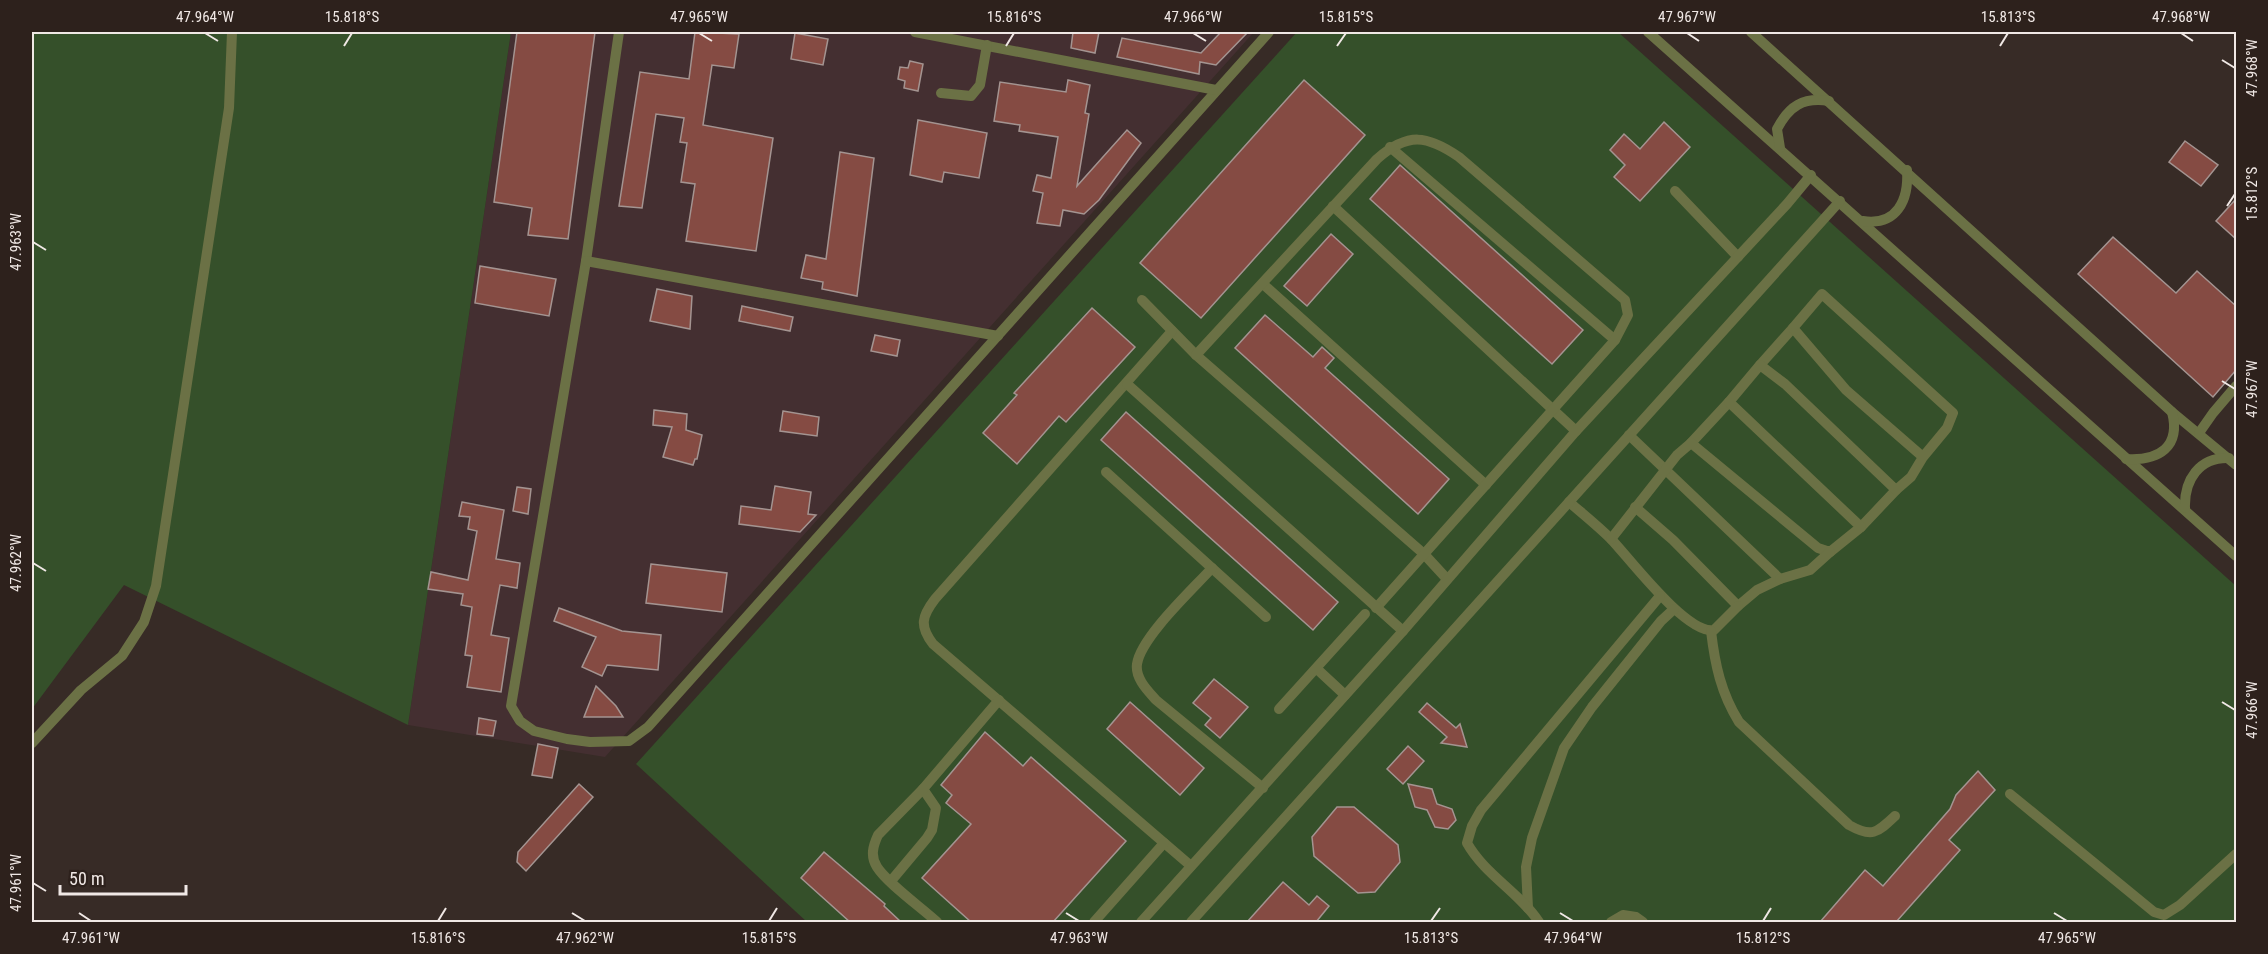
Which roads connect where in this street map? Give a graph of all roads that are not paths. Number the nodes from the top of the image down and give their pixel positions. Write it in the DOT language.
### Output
graph roads {
  1 [pos="232,32"];
  2 [pos="619,32"];
  3 [pos="915,32"];
  4 [pos="1269,32"];
  5 [pos="1648,32"];
  6 [pos="1751,32"];
  7 [pos="987,45"];
  8 [pos="1216,90"];
  9 [pos="941,93"];
  10 [pos="1829,101"];
  11 [pos="1390,147"];
  12 [pos="1780,148"];
  13 [pos="1907,170"];
  14 [pos="1811,175"];
  15 [pos="1675,191"];
  16 [pos="1839,201"];
  17 [pos="1333,206"];
  18 [pos="1863,221"];
  19 [pos="1738,257"];
  20 [pos="586,261"];
  21 [pos="1263,284"];
  22 [pos="1142,300"];
  23 [pos="1793,328"];
  24 [pos="1172,331"];
  25 [pos="998,336"];
  26 [pos="1615,340"];
  27 [pos="1196,355"];
  28 [pos="1760,365"];
  29 [pos="1127,384"];
  30 [pos="2236,386"];
  31 [pos="1729,402"];
  32 [pos="1553,409"];
  33 [pos="2172,411"];
  34 [pos="1576,431"];
  35 [pos="2199,433"];
  36 [pos="1629,435"];
  37 [pos="1691,443"];
  38 [pos="1923,457"];
  39 [pos="2126,459"];
  40 [pos="2233,461"];
  41 [pos="1666,470"];
  42 [pos="1106,472"];
  43 [pos="1486,485"];
  44 [pos="1896,490"];
  45 [pos="1569,502"];
  46 [pos="1635,507"];
  47 [pos="2185,508"];
  48 [pos="1861,527"];
  49 [pos="1611,539"];
  50 [pos="1830,552"];
  51 [pos="1424,554"];
  52 [pos="2236,556"];
  53 [pos="1212,568"];
  54 [pos="1448,579"];
  55 [pos="1780,579"];
  56 [pos="1660,596"];
  57 [pos="1738,606"];
  58 [pos="1376,608"];
  59 [pos="1674,609"];
  60 [pos="1365,614"];
  61 [pos="1266,617"];
  62 [pos="1637,622"];
  63 [pos="1403,631"];
  64 [pos="1711,631"];
  65 [pos="1654,632"];
  66 [pos="1317,669"];
  67 [pos="1345,695"];
  68 [pos="999,700"];
  69 [pos="1279,709"];
  70 [pos="1560,718"];
  71 [pos="1578,727"];
  72 [pos="32,743"];
  73 [pos="1263,788"];
  74 [pos="923,789"];
  75 [pos="2010,794"];
  76 [pos="1895,816"];
  77 [pos="1164,843"];
  78 [pos="2236,854"];
  79 [pos="1191,866"];
  80 [pos="891,881"];
  81 [pos="1528,908"];
  82 [pos="937,922"];
  83 [pos="1094,922"];
  84 [pos="1141,922"];
  85 [pos="1191,922"];
  86 [pos="1539,922"];
  87 [pos="1611,922"];
  88 [pos="1642,922"];
  1 -- 72 [label="lane"];
  2 -- 20 [label="lane"];
  3 -- 7 [label="lane"];
  4 -- 8 [label="lane"];
  5 -- 12 [label="lane"];
  6 -- 10 [label="lane"];
  7 -- 8 [label="lane"];
  7 -- 9 [label="lane"];
  8 -- 25 [label="lane"];
  10 -- 12 [label="lane"];
  10 -- 13 [label="lane"];
  11 -- 17 [label="lane"];
  11 -- 26 [label="lane"];
  11 -- 26 [label="lane"];
  12 -- 14 [label="lane"];
  13 -- 18 [label="lane"];
  13 -- 33 [label="lane"];
  14 -- 16 [label="lane"];
  14 -- 19 [label="lane"];
  15 -- 19 [label="lane"];
  16 -- 18 [label="lane"];
  16 -- 36 [label="lane"];
  17 -- 21 [label="lane"];
  17 -- 32 [label="lane"];
  18 -- 39 [label="lane"];
  19 -- 34 [label="lane"];
  20 -- 25 [label="lane"];
  20 -- 25 [label="lane"];
  21 -- 27 [label="lane"];
  21 -- 43 [label="lane"];
  22 -- 24 [label="lane"];
  23 -- 28 [label="lane"];
  23 -- 38 [label="lane"];
  23 -- 38 [label="lane"];
  24 -- 27 [label="lane"];
  24 -- 29 [label="lane"];
  26 -- 32 [label="lane"];
  27 -- 51 [label="lane"];
  28 -- 31 [label="lane"];
  28 -- 44 [label="lane"];
  29 -- 58 [label="lane"];
  29 -- 68 [label="lane"];
  30 -- 35 [label="lane"];
  31 -- 37 [label="lane"];
  31 -- 48 [label="lane"];
  32 -- 34 [label="lane"];
  32 -- 43 [label="lane"];
  33 -- 35 [label="lane"];
  33 -- 39 [label="lane"];
  34 -- 54 [label="lane"];
  35 -- 40 [label="lane"];
  36 -- 41 [label="lane"];
  36 -- 45 [label="lane"];
  37 -- 41 [label="lane"];
  37 -- 50 [label="lane"];
  38 -- 44 [label="lane"];
  39 -- 47 [label="lane"];
  40 -- 47 [label="lane"];
  41 -- 46 [label="lane"];
  41 -- 55 [label="lane"];
  42 -- 53 [label="lane"];
  43 -- 51 [label="lane"];
  44 -- 48 [label="lane"];
  45 -- 49 [label="lane"];
  45 -- 85 [label="lane"];
  46 -- 49 [label="lane"];
  46 -- 57 [label="lane"];
  47 -- 52 [label="lane"];
  48 -- 50 [label="lane"];
  49 -- 56 [label="lane"];
  50 -- 55 [label="lane"];
  51 -- 54 [label="lane"];
  51 -- 58 [label="lane"];
  53 -- 61 [label="lane"];
  53 -- 73 [label="lane"];
  54 -- 63 [label="lane"];
  55 -- 57 [label="lane"];
  56 -- 59 [label="lane"];
  56 -- 62 [label="lane"];
  57 -- 64 [label="lane"];
  58 -- 63 [label="lane"];
  59 -- 64 [label="lane"];
  59 -- 65 [label="lane"];
  60 -- 66 [label="lane"];
  62 -- 65 [label="lane"];
  62 -- 70 [label="lane"];
  63 -- 67 [label="lane"];
  64 -- 76 [label="lane"];
  65 -- 71 [label="lane"];
  66 -- 67 [label="lane"];
  66 -- 69 [label="lane"];
  67 -- 73 [label="lane"];
  68 -- 74 [label="lane"];
  68 -- 77 [label="lane"];
  70 -- 71 [label="lane"];
  70 -- 81 [label="lane"];
  71 -- 81 [label="lane"];
  73 -- 79 [label="lane"];
  74 -- 80 [label="lane"];
  74 -- 80 [label="lane"];
  75 -- 78 [label="lane"];
  77 -- 79 [label="lane"];
  77 -- 83 [label="lane"];
  79 -- 84 [label="lane"];
  80 -- 82 [label="lane"];
  81 -- 86 [label="lane"];
  87 -- 88 [label="lane"];
}
